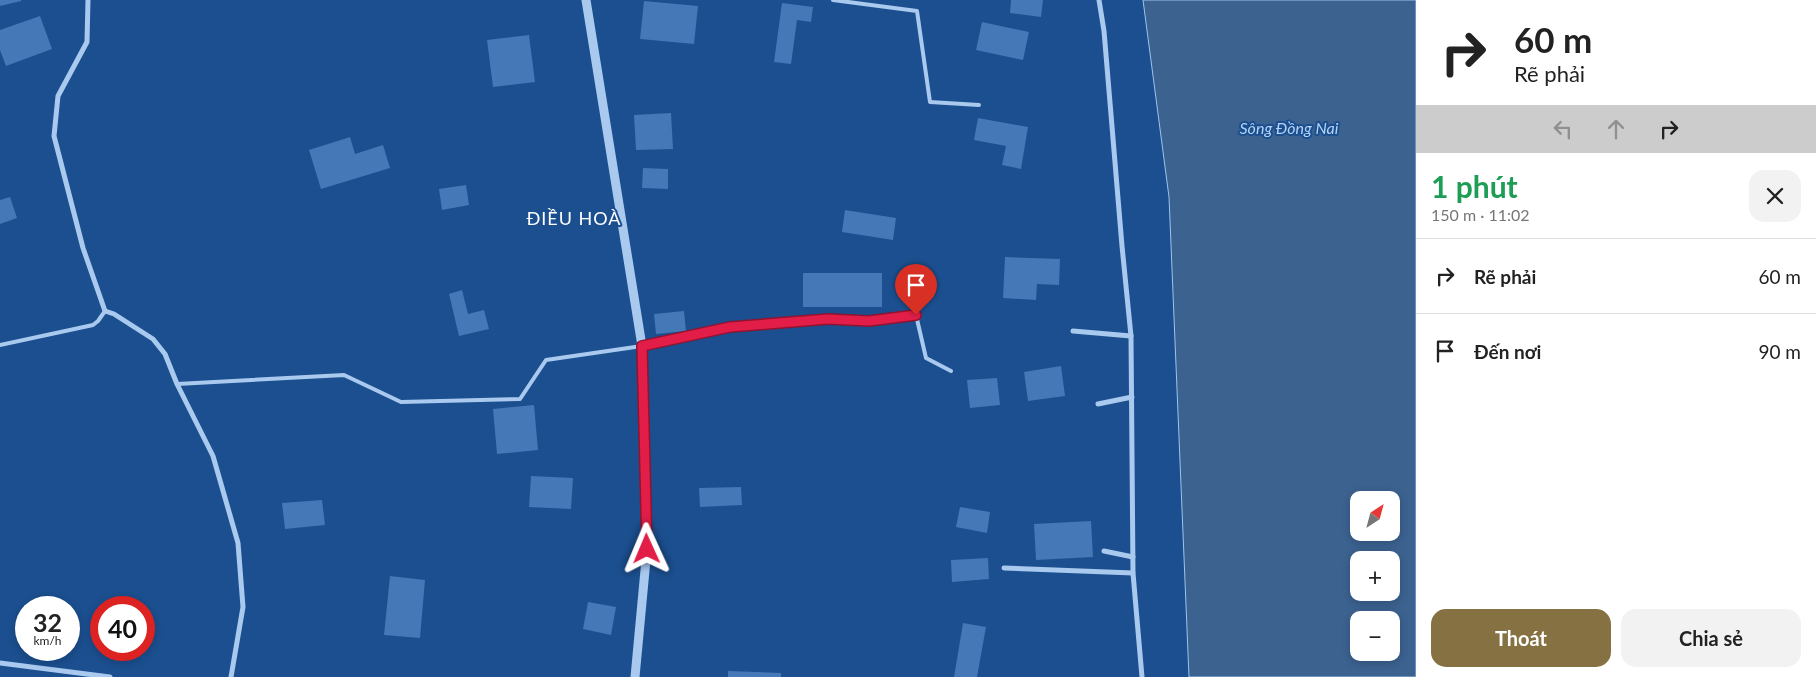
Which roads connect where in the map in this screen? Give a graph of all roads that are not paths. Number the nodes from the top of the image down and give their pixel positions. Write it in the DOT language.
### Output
graph roads {
  1 [pos="88,0"];
  2 [pos="586,0"];
  3 [pos="832,0"];
  4 [pos="1099,0"];
  5 [pos="979,106"];
  6 [pos="105,311"];
  7 [pos="1073,331"];
  8 [pos="1132,336"];
  9 [pos="0,345"];
  10 [pos="642,346"];
  11 [pos="951,371"];
  12 [pos="178,384"];
  13 [pos="1132,397"];
  14 [pos="1098,404"];
  15 [pos="1104,551"];
  16 [pos="1132,557"];
  17 [pos="1004,568"];
  18 [pos="1133,573"];
  19 [pos="0,663"];
  20 [pos="110,677"];
  21 [pos="231,677"];
  22 [pos="635,677"];
  23 [pos="1142,677"];
  1 -- 6 [label="street"];
  2 -- 10 [label="street"];
  3 -- 5 [label="lane"];
  4 -- 8 [label="street"];
  6 -- 9 [label="lane"];
  6 -- 12 [label="street"];
  7 -- 8 [label="street"];
  8 -- 13 [label="street"];
  10 -- 11 [label="lane"];
  10 -- 12 [label="lane"];
  10 -- 22 [label="street"];
  12 -- 21 [label="street"];
  13 -- 14 [label="street"];
  13 -- 16 [label="street"];
  15 -- 16 [label="street"];
  16 -- 18 [label="street"];
  17 -- 18 [label="street"];
  18 -- 23 [label="street"];
  19 -- 20 [label="street"];
}
